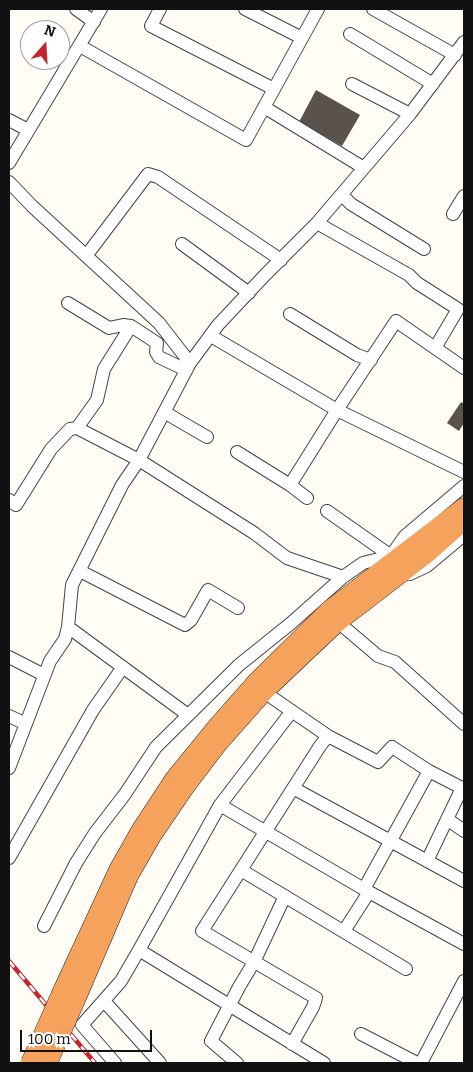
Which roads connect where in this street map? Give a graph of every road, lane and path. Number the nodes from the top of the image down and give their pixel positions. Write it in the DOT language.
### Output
graph roads {
  1 [pos="76,9"];
  2 [pos="101,9"];
  3 [pos="160,9"];
  4 [pos="246,9"];
  5 [pos="318,9"];
  6 [pos="373,9"];
  7 [pos="94,22"];
  8 [pos="350,34"];
  9 [pos="302,38"];
  10 [pos="464,42"];
  11 [pos="80,46"];
  12 [pos="455,55"];
  13 [pos="352,84"];
  14 [pos="433,84"];
  15 [pos="274,89"];
  16 [pos="264,107"];
  17 [pos="410,114"];
  18 [pos="9,120"];
  19 [pos="28,130"];
  20 [pos="9,163"];
  21 [pos="364,168"];
  22 [pos="9,182"];
  23 [pos="342,195"];
  24 [pos="464,196"];
  25 [pos="453,214"];
  26 [pos="317,223"];
  27 [pos="182,244"];
  28 [pos="424,249"];
  29 [pos="86,256"];
  30 [pos="281,260"];
  31 [pos="249,292"];
  32 [pos="68,303"];
  33 [pos="290,314"];
  34 [pos="130,326"];
  35 [pos="210,336"];
  36 [pos="435,348"];
  37 [pos="371,360"];
  38 [pos="188,366"];
  39 [pos="464,368"];
  40 [pos="338,410"];
  41 [pos="164,412"];
  42 [pos="77,428"];
  43 [pos="207,437"];
  44 [pos="237,452"];
  45 [pos="139,460"];
  46 [pos="464,472"];
  47 [pos="290,485"];
  48 [pos="464,486"];
  49 [pos="307,498"];
  50 [pos="9,500"];
  51 [pos="464,507"];
  52 [pos="327,511"];
  53 [pos="464,521"];
  54 [pos="464,535"];
  55 [pos="424,547"];
  56 [pos="391,556"];
  57 [pos="80,571"];
  58 [pos="343,577"];
  59 [pos="380,581"];
  60 [pos="238,608"];
  61 [pos="338,622"];
  62 [pos="68,627"];
  63 [pos="9,656"];
  64 [pos="123,666"];
  65 [pos="44,675"];
  66 [pos="264,692"];
  67 [pos="292,711"];
  68 [pos="9,716"];
  69 [pos="188,716"];
  70 [pos="26,724"];
  71 [pos="464,724"];
  72 [pos="328,736"];
  73 [pos="9,768"];
  74 [pos="429,771"];
  75 [pos="293,788"];
  76 [pos="220,805"];
  77 [pos="447,819"];
  78 [pos="266,831"];
  79 [pos="464,831"];
  80 [pos="391,841"];
  81 [pos="9,858"];
  82 [pos="428,861"];
  83 [pos="241,870"];
  84 [pos="464,881"];
  85 [pos="367,891"];
  86 [pos="285,896"];
  87 [pos="44,926"];
  88 [pos="344,931"];
  89 [pos="464,944"];
  90 [pos="139,950"];
  91 [pos="254,962"];
  92 [pos="406,969"];
  93 [pos="464,981"];
  94 [pos="69,996"];
  95 [pos="460,997"];
  96 [pos="104,1000"];
  97 [pos="229,1005"];
  98 [pos="361,1034"];
  99 [pos="292,1044"];
  100 [pos="30,1063"];
  101 [pos="48,1063"];
  102 [pos="115,1063"];
  103 [pos="160,1063"];
  104 [pos="237,1063"];
  105 [pos="324,1063"];
  106 [pos="417,1063"];
  107 [pos="421,1063"];
  1 -- 7 [label="street"];
  2 -- 7 [label="street"];
  3 -- 15 [label="street"];
  4 -- 9 [label="street"];
  5 -- 9 [label="street"];
  6 -- 12 [label="street"];
  7 -- 11 [label="street"];
  8 -- 14 [label="street"];
  9 -- 15 [label="street"];
  10 -- 12 [label="street"];
  11 -- 16 [label="street"];
  11 -- 19 [label="street"];
  12 -- 14 [label="street"];
  13 -- 17 [label="street"];
  14 -- 17 [label="street"];
  15 -- 16 [label="street"];
  16 -- 21 [label="street"];
  17 -- 21 [label="street"];
  18 -- 19 [label="street"];
  19 -- 20 [label="street"];
  21 -- 23 [label="street"];
  22 -- 29 [label="street"];
  23 -- 26 [label="street"];
  23 -- 28 [label="street"];
  24 -- 25 [label="street"];
  26 -- 30 [label="street"];
  26 -- 36 [label="street"];
  27 -- 31 [label="street"];
  29 -- 30 [label="street"];
  29 -- 38 [label="street"];
  30 -- 31 [label="street"];
  31 -- 35 [label="street"];
  32 -- 34 [label="street"];
  33 -- 37 [label="street"];
  34 -- 38 [label="street"];
  34 -- 42 [label="street"];
  35 -- 38 [label="street"];
  35 -- 40 [label="street"];
  36 -- 37 [label="street"];
  36 -- 39 [label="street"];
  37 -- 40 [label="street"];
  38 -- 41 [label="street"];
  40 -- 46 [label="street"];
  40 -- 47 [label="street"];
  41 -- 43 [label="street"];
  41 -- 45 [label="street"];
  42 -- 45 [label="street"];
  42 -- 50 [label="street"];
  44 -- 47 [label="street"];
  45 -- 57 [label="street"];
  45 -- 58 [label="street"];
  47 -- 49 [label="street"];
  48 -- 56 [label="street"];
  51 -- 55 [label="highway"];
  52 -- 56 [label="street"];
  53 -- 55 [label="highway"];
  54 -- 59 [label="street"];
  55 -- 59 [label="highway"];
  56 -- 58 [label="street"];
  56 -- 59 [label="street"];
  57 -- 60 [label="street"];
  57 -- 62 [label="street"];
  58 -- 69 [label="street"];
  59 -- 61 [label="highway"];
  59 -- 94 [label="highway"];
  61 -- 66 [label="highway"];
  61 -- 71 [label="street"];
  62 -- 64 [label="street"];
  62 -- 65 [label="street"];
  63 -- 65 [label="street"];
  64 -- 69 [label="street"];
  64 -- 81 [label="street"];
  65 -- 70 [label="street"];
  66 -- 67 [label="street"];
  66 -- 94 [label="highway"];
  67 -- 72 [label="street"];
  67 -- 76 [label="street"];
  68 -- 70 [label="street"];
  69 -- 87 [label="street"];
  70 -- 73 [label="street"];
  72 -- 74 [label="street"];
  72 -- 75 [label="street"];
  74 -- 77 [label="street"];
  74 -- 80 [label="street"];
  75 -- 78 [label="street"];
  75 -- 80 [label="street"];
  76 -- 78 [label="street"];
  76 -- 90 [label="street"];
  77 -- 79 [label="street"];
  77 -- 82 [label="street"];
  78 -- 83 [label="street"];
  78 -- 85 [label="street"];
  80 -- 82 [label="street"];
  80 -- 85 [label="street"];
  82 -- 84 [label="street"];
  83 -- 86 [label="street"];
  83 -- 91 [label="street"];
  85 -- 88 [label="street"];
  85 -- 89 [label="street"];
  86 -- 88 [label="street"];
  86 -- 91 [label="street"];
  88 -- 92 [label="street"];
  90 -- 96 [label="street"];
  90 -- 97 [label="street"];
  91 -- 97 [label="street"];
  91 -- 99 [label="street"];
  93 -- 95 [label="street"];
  94 -- 100 [label="highway, bridge"];
  94 -- 101 [label="highway, bridge"];
  95 -- 107 [label="street"];
  96 -- 102 [label="street"];
  96 -- 103 [label="street"];
  97 -- 99 [label="street"];
  97 -- 104 [label="street"];
  98 -- 106 [label="street"];
  99 -- 105 [label="street"];
}
